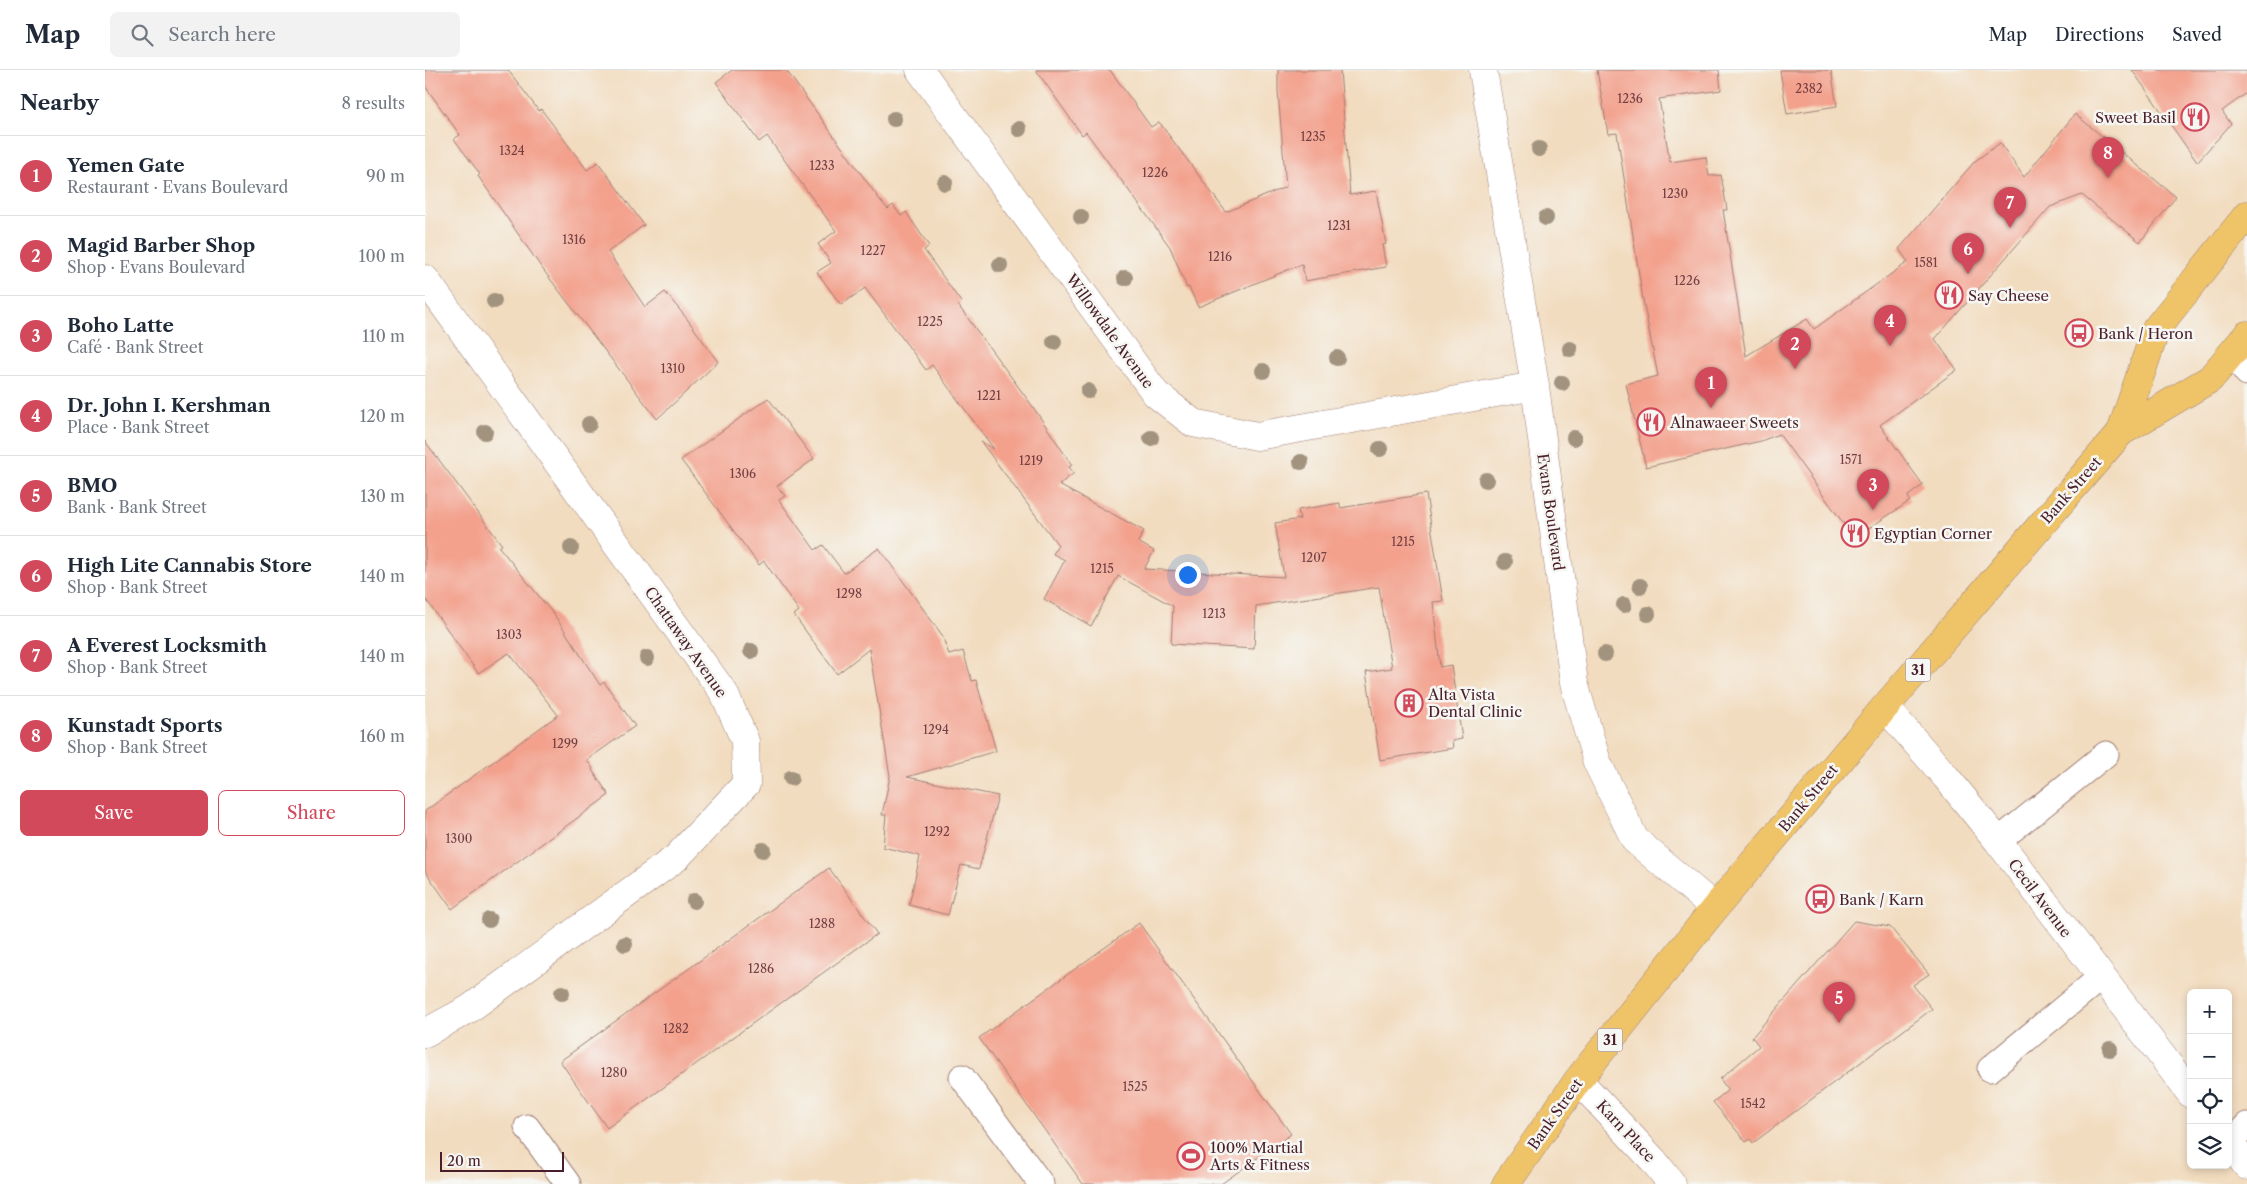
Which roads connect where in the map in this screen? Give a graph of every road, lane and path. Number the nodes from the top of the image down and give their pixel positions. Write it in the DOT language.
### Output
graph roads {
  1 [pos="920,70"];
  2 [pos="1483,70"];
  3 [pos="2247,216"];
  4 [pos="425,279"];
  5 [pos="2242,354"];
  6 [pos="1535,386"];
  7 [pos="2121,432"];
  8 [pos="1885,707"];
  9 [pos="2106,754"];
  10 [pos="1997,841"];
  11 [pos="1715,908"];
  12 [pos="2100,978"];
  13 [pos="425,1033"];
  14 [pos="1990,1069"];
  15 [pos="962,1077"];
  16 [pos="1578,1080"];
  17 [pos="2187,1089"];
  18 [pos="527,1127"];
  19 [pos="2235,1136"];
  20 [pos="2247,1166"];
  21 [pos="1509,1182"];
  22 [pos="568,1184"];
  23 [pos="1041,1184"];
  24 [pos="1672,1184"];
  1 -- 6 [label="street, Willowdale Avenue"];
  2 -- 6 [label="street, Evans Boulevard"];
  3 -- 7 [label="main road, Bank Street / 31"];
  4 -- 13 [label="street, Chattaway Avenue"];
  5 -- 7 [label="main road, Bank Street / 31"];
  6 -- 11 [label="street, Evans Boulevard"];
  7 -- 8 [label="main road, Bank Street / 31"];
  8 -- 10 [label="street, Cecil Avenue"];
  8 -- 11 [label="main road, Bank Street / 31"];
  9 -- 10 [label="lane"];
  10 -- 12 [label="street, Cecil Avenue"];
  11 -- 16 [label="main road, Bank Street / 31"];
  12 -- 14 [label="lane"];
  12 -- 17 [label="street, Cecil Avenue"];
  15 -- 23 [label="lane"];
  16 -- 21 [label="main road, Bank Street / 31"];
  16 -- 24 [label="street, Karn Place"];
  18 -- 22 [label="lane"];
  19 -- 20 [label="street"];
}
